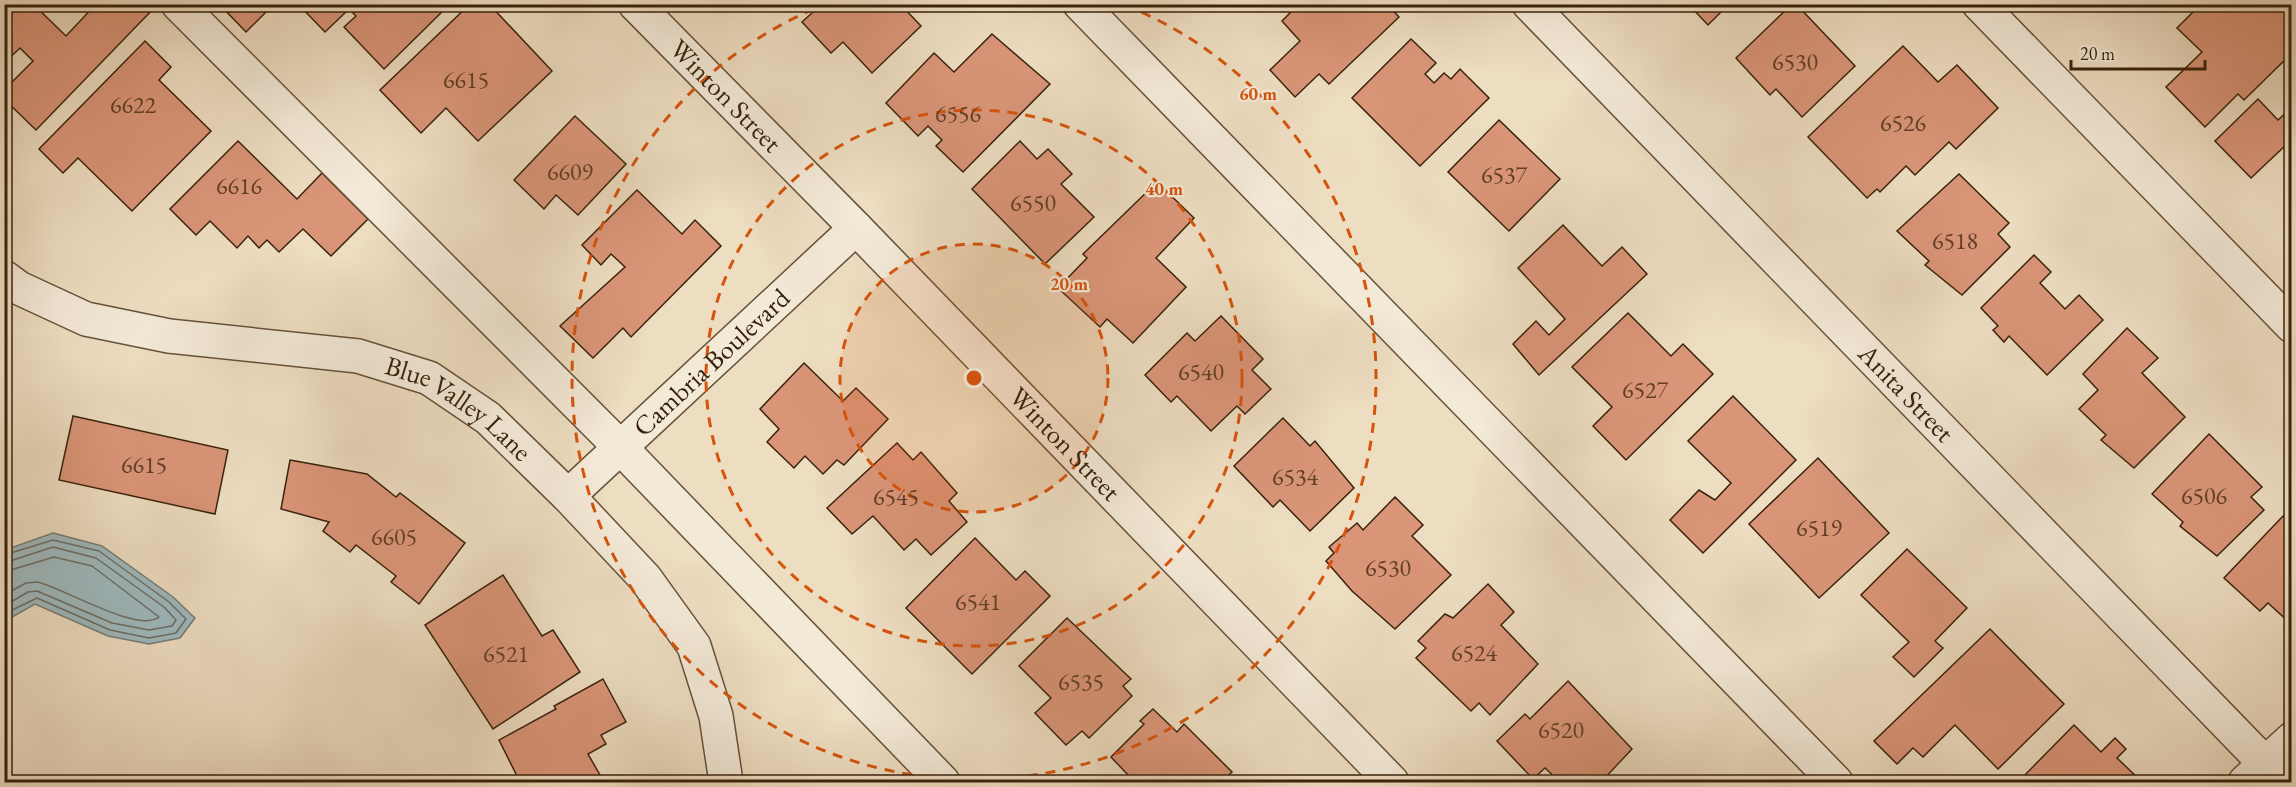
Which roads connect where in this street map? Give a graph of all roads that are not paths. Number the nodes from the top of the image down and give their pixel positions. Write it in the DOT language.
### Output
graph roads {
  1 [pos="178,4"];
  2 [pos="635,4"];
  3 [pos="1080,4"];
  4 [pos="1529,4"];
  5 [pos="1979,4"];
  6 [pos="856,228"];
  7 [pos="4,276"];
  8 [pos="2292,326"];
  9 [pos="621,448"];
  10 [pos="568,496"];
  11 [pos="2292,739"];
  12 [pos="2264,776"];
  13 [pos="726,783"];
  14 [pos="943,783"];
  15 [pos="1392,783"];
  16 [pos="1836,783"];
  1 -- 9 [label="street"];
  2 -- 6 [label="street, Winton Street"];
  3 -- 16 [label="street"];
  4 -- 12 [label="street, Anita Street"];
  5 -- 8 [label="street"];
  6 -- 9 [label="street, Cambria Boulevard"];
  6 -- 15 [label="street, Winton Street"];
  7 -- 10 [label="street, Blue Valley Lane"];
  9 -- 10 [label="street, Cambria Boulevard"];
  9 -- 14 [label="street"];
  10 -- 13 [label="street, Blue Valley Lane"];
  11 -- 12 [label="street"];
}
